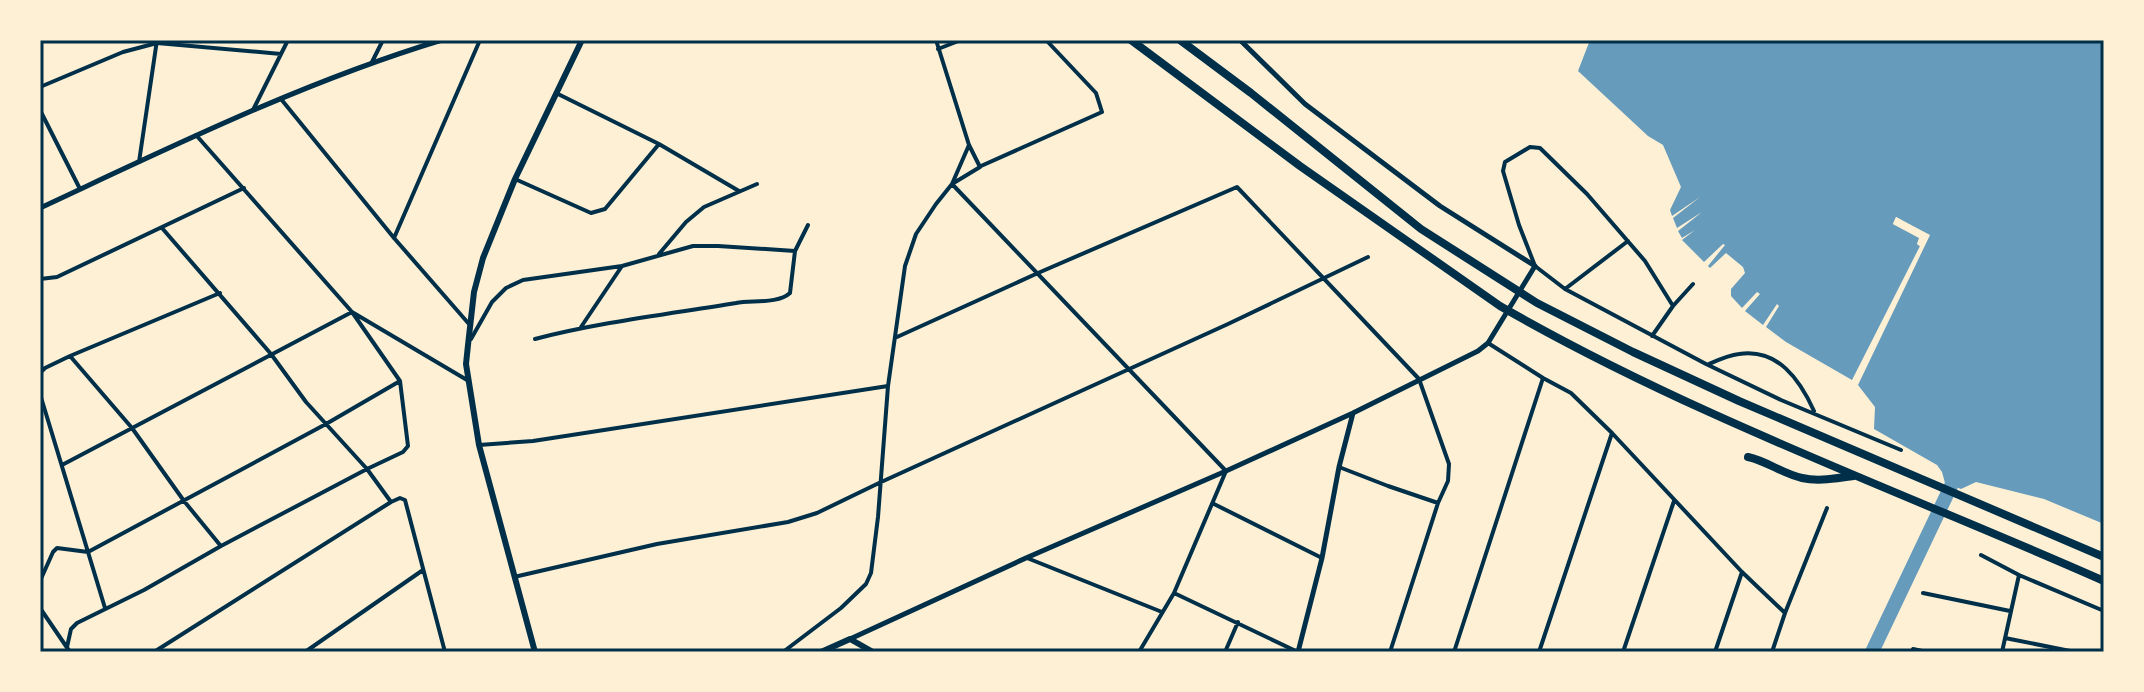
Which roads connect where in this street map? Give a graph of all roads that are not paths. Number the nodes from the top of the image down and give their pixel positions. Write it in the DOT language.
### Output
graph roads {
  1 [pos="288,40"];
  2 [pos="383,40"];
  3 [pos="442,40"];
  4 [pos="480,40"];
  5 [pos="582,40"];
  6 [pos="936,40"];
  7 [pos="961,40"];
  8 [pos="1046,40"];
  9 [pos="1131,40"];
  10 [pos="1180,40"];
  11 [pos="1240,40"];
  12 [pos="157,42"];
  13 [pos="938,49"];
  14 [pos="281,54"];
  15 [pos="371,64"];
  16 [pos="40,87"];
  17 [pos="556,93"];
  18 [pos="281,99"];
  19 [pos="40,110"];
  20 [pos="253,110"];
  21 [pos="196,135"];
  22 [pos="659,144"];
  23 [pos="969,145"];
  24 [pos="139,162"];
  25 [pos="980,167"];
  26 [pos="515,179"];
  27 [pos="757,184"];
  28 [pos="952,184"];
  29 [pos="244,188"];
  30 [pos="80,189"];
  31 [pos="739,191"];
  32 [pos="40,208"];
  33 [pos="808,225"];
  34 [pos="162,228"];
  35 [pos="394,238"];
  36 [pos="1628,241"];
  37 [pos="795,251"];
  38 [pos="657,256"];
  39 [pos="1368,257"];
  40 [pos="622,266"];
  41 [pos="1535,266"];
  42 [pos="1038,273"];
  43 [pos="1323,278"];
  44 [pos="40,279"];
  45 [pos="1693,284"];
  46 [pos="1565,289"];
  47 [pos="220,293"];
  48 [pos="1673,306"];
  49 [pos="352,312"];
  50 [pos="471,326"];
  51 [pos="581,327"];
  52 [pos="1652,336"];
  53 [pos="897,337"];
  54 [pos="535,339"];
  55 [pos="1488,343"];
  56 [pos="468,345"];
  57 [pos="271,354"];
  58 [pos="70,356"];
  59 [pos="1706,364"];
  60 [pos="1128,369"];
  61 [pos="40,373"];
  62 [pos="1543,378"];
  63 [pos="1419,379"];
  64 [pos="400,381"];
  65 [pos="469,381"];
  66 [pos="888,386"];
  67 [pos="40,394"];
  68 [pos="1353,413"];
  69 [pos="1815,413"];
  70 [pos="326,424"];
  71 [pos="132,428"];
  72 [pos="1612,433"];
  73 [pos="479,445"];
  74 [pos="1901,450"];
  75 [pos="1748,457"];
  76 [pos="62,465"];
  77 [pos="1339,467"];
  78 [pos="367,469"];
  79 [pos="1226,471"];
  80 [pos="1854,476"];
  81 [pos="879,483"];
  82 [pos="184,501"];
  83 [pos="1674,501"];
  84 [pos="391,502"];
  85 [pos="1438,503"];
  86 [pos="1214,504"];
  87 [pos="1827,508"];
  88 [pos="221,546"];
  89 [pos="88,552"];
  90 [pos="1981,555"];
  91 [pos="2104,557"];
  92 [pos="1026,558"];
  93 [pos="1322,558"];
  94 [pos="423,570"];
  95 [pos="1742,572"];
  96 [pos="2019,575"];
  97 [pos="513,577"];
  98 [pos="40,581"];
  99 [pos="2104,581"];
  100 [pos="1174,593"];
  101 [pos="1923,593"];
  102 [pos="40,608"];
  103 [pos="105,608"];
  104 [pos="2010,611"];
  105 [pos="2104,611"];
  106 [pos="1162,612"];
  107 [pos="1785,613"];
  108 [pos="1238,622"];
  109 [pos="2005,638"];
  110 [pos="850,639"];
  111 [pos="1913,649"];
  112 [pos="68,650"];
  113 [pos="154,652"];
  114 [pos="305,652"];
  115 [pos="445,652"];
  116 [pos="535,652"];
  117 [pos="783,652"];
  118 [pos="821,652"];
  119 [pos="873,652"];
  120 [pos="1139,652"];
  121 [pos="1225,652"];
  122 [pos="1298,652"];
  123 [pos="1390,652"];
  124 [pos="1454,652"];
  125 [pos="1539,652"];
  126 [pos="1623,652"];
  127 [pos="1715,652"];
  128 [pos="1772,652"];
  129 [pos="1927,652"];
  130 [pos="2002,652"];
  131 [pos="2075,652"];
  1 -- 14 [label="street"];
  2 -- 15 [label="street"];
  3 -- 15 [label="street"];
  4 -- 35 [label="street"];
  5 -- 17 [label="main road"];
  6 -- 13 [label="street"];
  7 -- 13 [label="street"];
  8 -- 25 [label="street"];
  9 -- 80 [label="highway"];
  10 -- 91 [label="highway"];
  11 -- 41 [label="street"];
  12 -- 14 [label="street"];
  12 -- 16 [label="street"];
  12 -- 24 [label="street"];
  13 -- 23 [label="street"];
  14 -- 20 [label="street"];
  15 -- 18 [label="street"];
  17 -- 22 [label="street"];
  17 -- 26 [label="main road"];
  18 -- 20 [label="street"];
  18 -- 35 [label="street"];
  19 -- 30 [label="street"];
  20 -- 21 [label="street"];
  21 -- 24 [label="street"];
  21 -- 29 [label="street"];
  22 -- 26 [label="street"];
  22 -- 31 [label="street"];
  23 -- 25 [label="street"];
  23 -- 28 [label="street"];
  24 -- 30 [label="street"];
  25 -- 28 [label="street"];
  26 -- 50 [label="main road"];
  27 -- 31 [label="street"];
  28 -- 42 [label="street"];
  28 -- 53 [label="street"];
  29 -- 34 [label="street"];
  29 -- 49 [label="street"];
  30 -- 32 [label="street"];
  31 -- 38 [label="street"];
  33 -- 37 [label="street"];
  34 -- 44 [label="street"];
  34 -- 47 [label="street"];
  35 -- 50 [label="street"];
  36 -- 41 [label="street"];
  36 -- 46 [label="street"];
  36 -- 48 [label="street"];
  37 -- 38 [label="street"];
  37 -- 51 [label="street"];
  38 -- 40 [label="street"];
  39 -- 43 [label="street"];
  40 -- 51 [label="street"];
  40 -- 56 [label="street"];
  41 -- 46 [label="street"];
  41 -- 55 [label="street"];
  42 -- 43 [label="street"];
  42 -- 53 [label="street"];
  42 -- 60 [label="street"];
  43 -- 60 [label="street"];
  43 -- 63 [label="street"];
  45 -- 48 [label="street"];
  46 -- 52 [label="street"];
  47 -- 57 [label="street"];
  47 -- 58 [label="street"];
  48 -- 52 [label="street"];
  49 -- 57 [label="street"];
  49 -- 64 [label="street"];
  49 -- 65 [label="street"];
  50 -- 56 [label="main road"];
  51 -- 54 [label="street"];
  52 -- 59 [label="street"];
  53 -- 66 [label="street"];
  55 -- 62 [label="street"];
  55 -- 63 [label="street"];
  56 -- 65 [label="main road"];
  57 -- 70 [label="street"];
  57 -- 71 [label="street"];
  58 -- 61 [label="street"];
  58 -- 71 [label="street"];
  59 -- 69 [label="street"];
  59 -- 69 [label="street"];
  60 -- 79 [label="street"];
  60 -- 81 [label="street"];
  62 -- 72 [label="street"];
  62 -- 124 [label="street"];
  63 -- 68 [label="street"];
  63 -- 85 [label="street"];
  64 -- 70 [label="street"];
  64 -- 78 [label="street"];
  65 -- 73 [label="main road"];
  66 -- 73 [label="street"];
  66 -- 81 [label="street"];
  67 -- 76 [label="street"];
  68 -- 77 [label="street"];
  68 -- 79 [label="street"];
  69 -- 74 [label="street"];
  70 -- 78 [label="street"];
  70 -- 82 [label="street"];
  71 -- 76 [label="street"];
  71 -- 82 [label="street"];
  72 -- 83 [label="street"];
  72 -- 125 [label="street"];
  73 -- 97 [label="main road"];
  75 -- 80 [label="highway"];
  76 -- 89 [label="street"];
  77 -- 85 [label="street"];
  77 -- 93 [label="street"];
  78 -- 84 [label="street"];
  78 -- 88 [label="street"];
  79 -- 86 [label="street"];
  79 -- 92 [label="street"];
  80 -- 99 [label="highway"];
  81 -- 97 [label="street"];
  81 -- 117 [label="street"];
  82 -- 88 [label="street"];
  82 -- 89 [label="street"];
  83 -- 95 [label="street"];
  83 -- 126 [label="street"];
  84 -- 94 [label="street"];
  84 -- 113 [label="street"];
  85 -- 123 [label="street"];
  86 -- 93 [label="street"];
  86 -- 100 [label="street"];
  87 -- 107 [label="street"];
  88 -- 103 [label="street"];
  89 -- 98 [label="street"];
  89 -- 103 [label="street"];
  90 -- 96 [label="street"];
  92 -- 106 [label="street"];
  92 -- 110 [label="street"];
  93 -- 122 [label="street"];
  94 -- 114 [label="street"];
  94 -- 115 [label="street"];
  95 -- 107 [label="street"];
  95 -- 127 [label="street"];
  96 -- 104 [label="street"];
  96 -- 105 [label="street"];
  97 -- 116 [label="main road"];
  100 -- 106 [label="street"];
  100 -- 108 [label="street"];
  101 -- 104 [label="street"];
  102 -- 112 [label="street"];
  103 -- 112 [label="street"];
  104 -- 109 [label="street"];
  106 -- 120 [label="street"];
  107 -- 128 [label="street"];
  108 -- 121 [label="street"];
  108 -- 122 [label="street"];
  109 -- 130 [label="street"];
  109 -- 131 [label="street"];
  110 -- 118 [label="main road"];
  110 -- 119 [label="main road"];
  111 -- 129 [label="street"];
}
